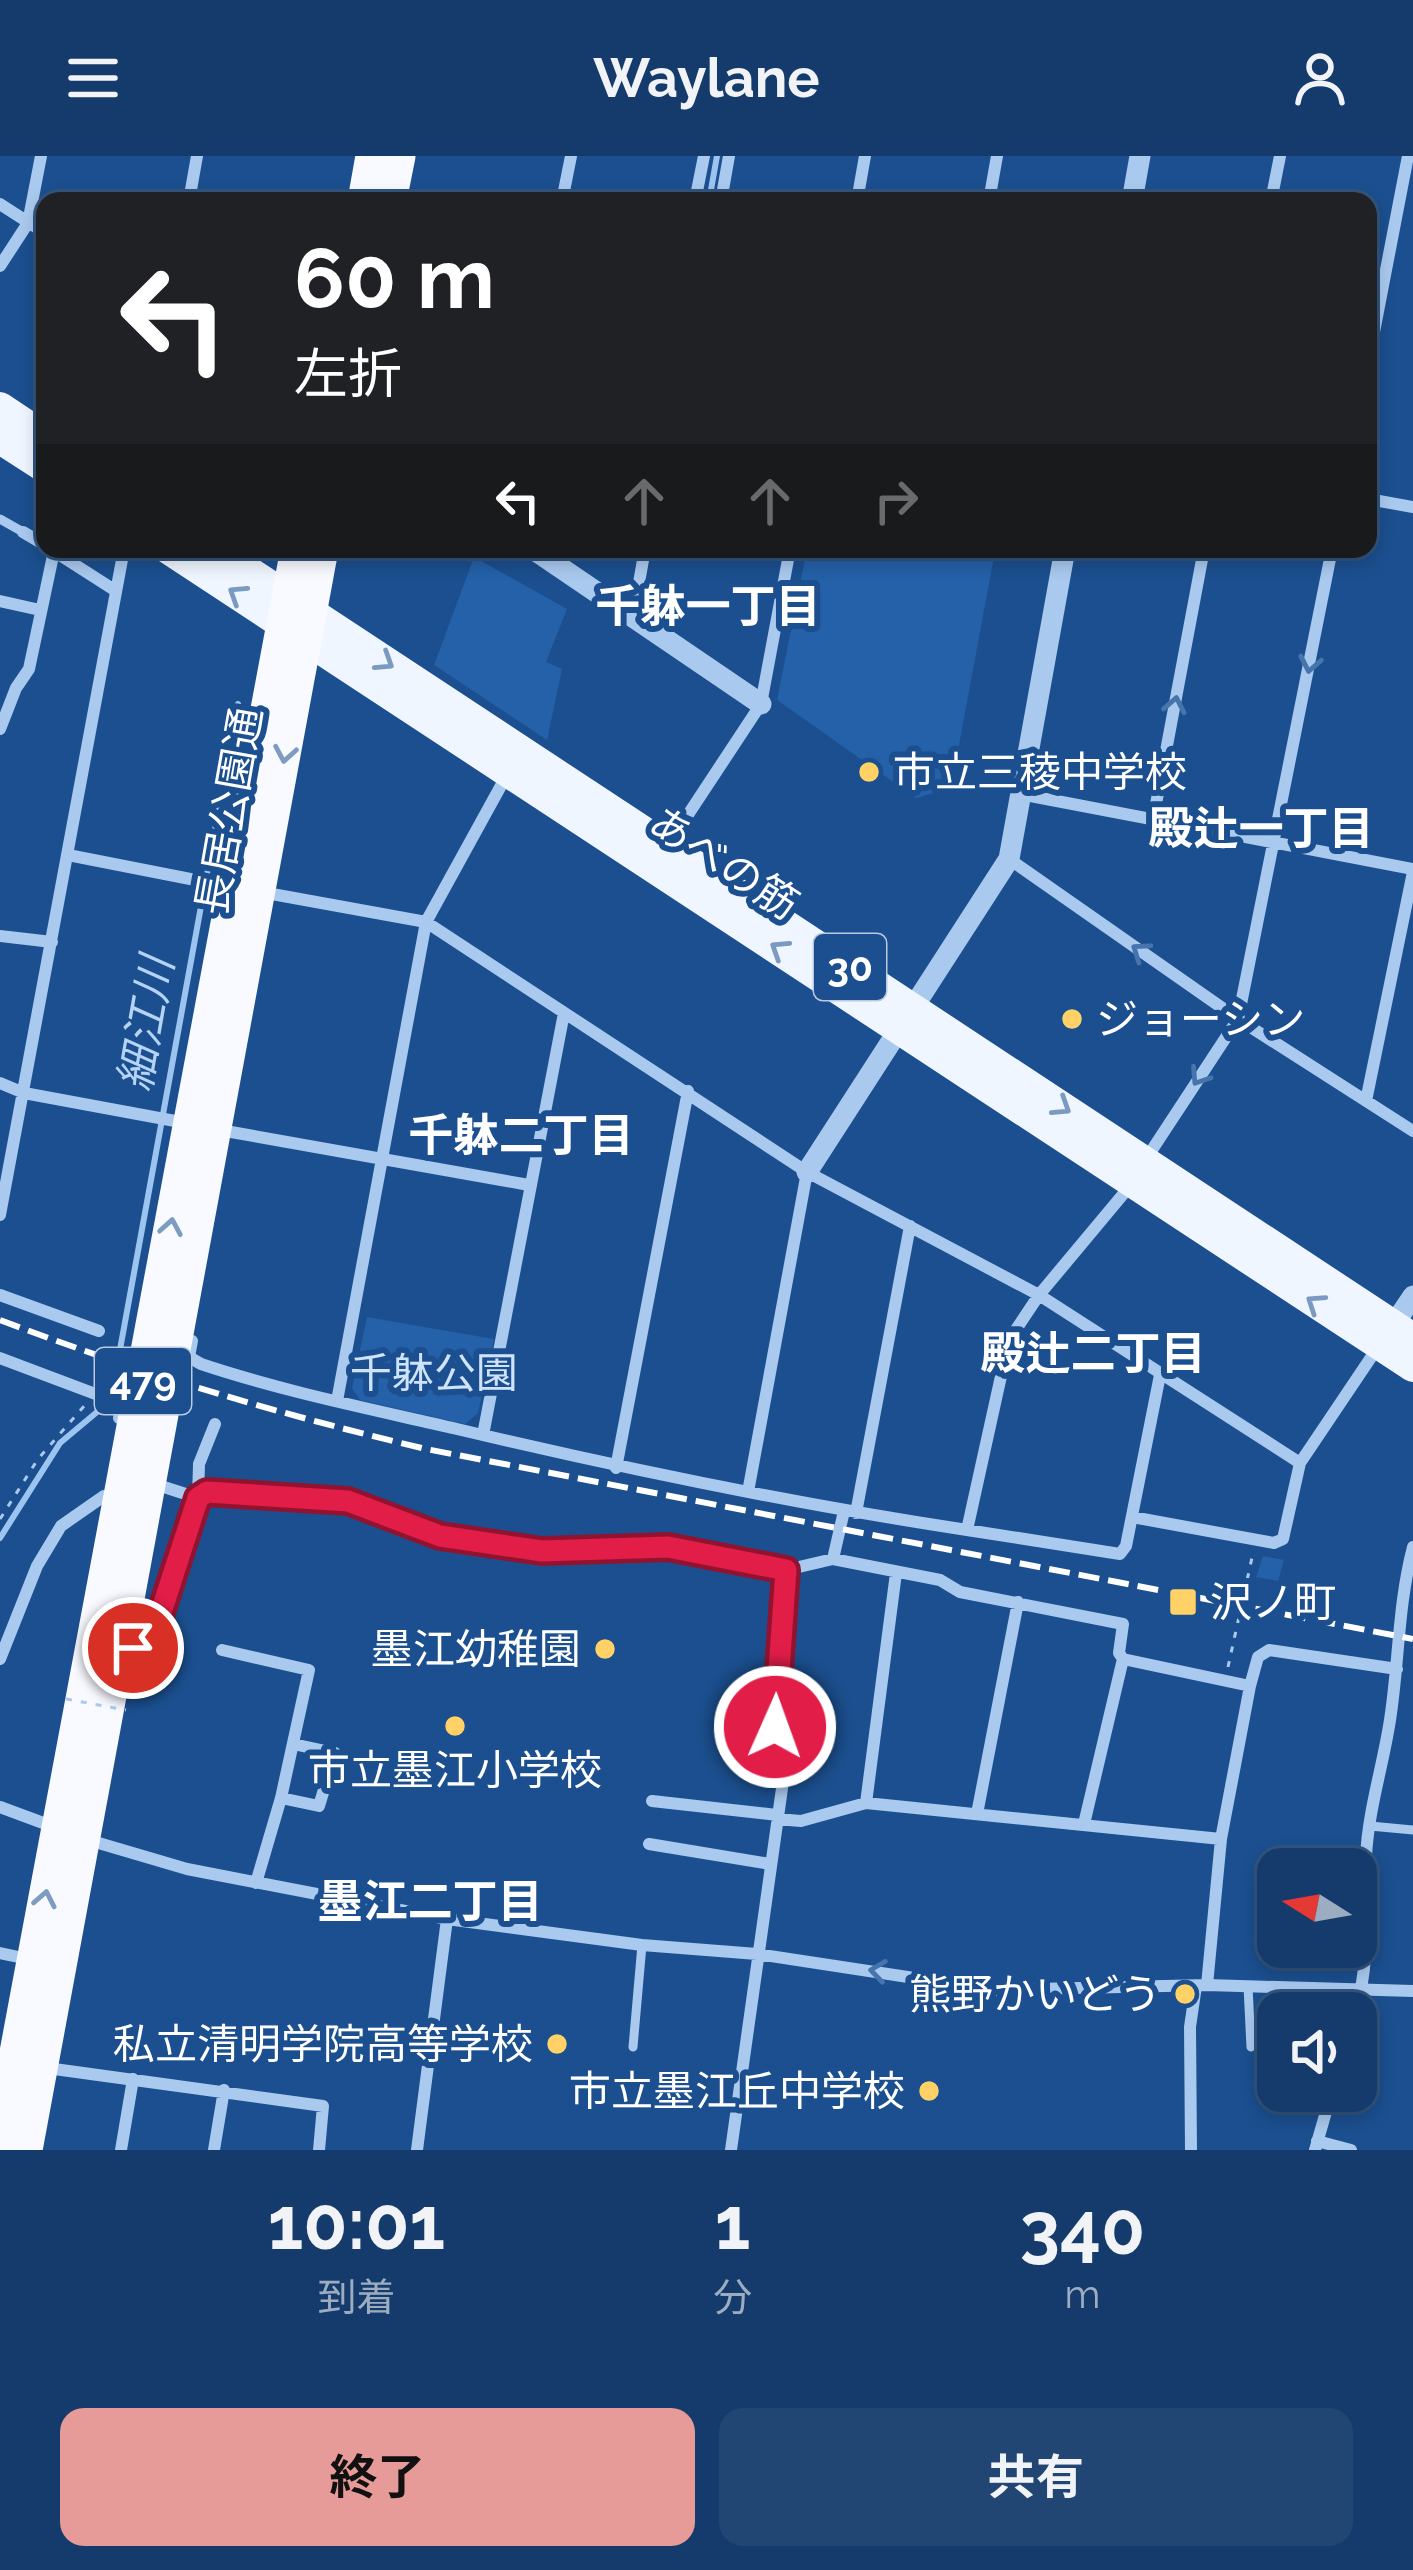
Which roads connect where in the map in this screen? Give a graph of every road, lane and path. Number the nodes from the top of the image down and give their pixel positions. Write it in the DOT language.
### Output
graph roads {
  1 [pos="41,156"];
  2 [pos="197,156"];
  3 [pos="372,156"];
  4 [pos="399,156"];
  5 [pos="571,156"];
  6 [pos="704,156"];
  7 [pos="729,156"];
  8 [pos="866,156"];
  9 [pos="997,156"];
  10 [pos="1140,156"];
  11 [pos="1280,156"];
  12 [pos="1408,156"];
  13 [pos="191,192"];
  14 [pos="366,192"];
  15 [pos="392,192"];
  16 [pos="564,192"];
  17 [pos="697,192"];
  18 [pos="723,192"];
  19 [pos="859,192"];
  20 [pos="990,192"];
  21 [pos="1134,192"];
  22 [pos="1273,192"];
  23 [pos="0,204"];
  24 [pos="28,223"];
  25 [pos="36,228"];
  26 [pos="0,266"];
  27 [pos="1377,316"];
  28 [pos="0,407"];
  29 [pos="36,431"];
  30 [pos="0,439"];
  31 [pos="36,462"];
  32 [pos="1377,501"];
  33 [pos="1413,507"];
  34 [pos="0,519"];
  35 [pos="23,532"];
  36 [pos="36,540"];
  37 [pos="48,558"];
  38 [pos="65,558"];
  39 [pos="122,558"];
  40 [pos="185,558"];
  41 [pos="226,558"];
  42 [pos="297,558"];
  43 [pos="319,558"];
  44 [pos="546,558"];
  45 [pos="643,558"];
  46 [pos="788,558"];
  47 [pos="1063,558"];
  48 [pos="1202,558"];
  49 [pos="1330,558"];
  50 [pos="116,591"];
  51 [pos="0,601"];
  52 [pos="40,610"];
  53 [pos="633,616"];
  54 [pos="296,618"];
  55 [pos="761,704"];
  56 [pos="0,729"];
  57 [pos="508,772"];
  58 [pos="1018,794"];
  59 [pos="1153,820"];
  60 [pos="1275,843"];
  61 [pos="667,846"];
  62 [pos="68,855"];
  63 [pos="1009,859"];
  64 [pos="1413,870"];
  65 [pos="236,887"];
  66 [pos="427,922"];
  67 [pos="0,936"];
  68 [pos="52,942"];
  69 [pos="564,1012"];
  70 [pos="905,1018"];
  71 [pos="1238,1019"];
  72 [pos="0,1083"];
  73 [pos="688,1091"];
  74 [pos="24,1093"];
  75 [pos="1366,1101"];
  76 [pos="235,1108"];
  77 [pos="180,1122"];
  78 [pos="1413,1131"];
  79 [pos="231,1132"];
  80 [pos="227,1153"];
  81 [pos="383,1159"];
  82 [pos="806,1172"];
  83 [pos="1139,1172"];
  84 [pos="530,1185"];
  85 [pos="0,1215"];
  86 [pos="910,1226"];
  87 [pos="0,1295"];
  88 [pos="1039,1295"];
  89 [pos="1413,1296"];
  90 [pos="196,1322"];
  91 [pos="99,1331"];
  92 [pos="1395,1336"];
  93 [pos="0,1358"];
  94 [pos="1413,1367"];
  95 [pos="1160,1375"];
  96 [pos="89,1392"];
  97 [pos="337,1401"];
  98 [pos="215,1424"];
  99 [pos="483,1436"];
  100 [pos="113,1450"];
  101 [pos="1300,1463"];
  102 [pos="616,1468"];
  103 [pos="167,1470"];
  104 [pos="108,1473"];
  105 [pos="164,1487"];
  106 [pos="748,1492"];
  107 [pos="104,1496"];
  108 [pos="198,1498"];
  109 [pos="850,1512"];
  110 [pos="1132,1517"];
  111 [pos="0,1519"];
  112 [pos="967,1530"];
  113 [pos="1256,1539"];
  114 [pos="1413,1547"];
  115 [pos="833,1559"];
  116 [pos="786,1570"];
  117 [pos="896,1573"];
  118 [pos="1018,1602"];
  119 [pos="222,1650"];
  120 [pos="113,1656"];
  121 [pos="0,1659"];
  122 [pos="1123,1659"];
  123 [pos="1402,1662"];
  124 [pos="1226,1679"];
  125 [pos="1250,1686"];
  126 [pos="67,1699"];
  127 [pos="126,1710"];
  128 [pos="293,1744"];
  129 [pos="281,1798"];
  130 [pos="652,1801"];
  131 [pos="866,1803"];
  132 [pos="0,1807"];
  133 [pos="977,1814"];
  134 [pos="777,1817"];
  135 [pos="1084,1824"];
  136 [pos="1370,1826"];
  137 [pos="1413,1830"];
  138 [pos="70,1834"];
  139 [pos="1221,1839"];
  140 [pos="649,1844"];
  141 [pos="770,1864"];
  142 [pos="256,1883"];
  143 [pos="447,1918"];
  144 [pos="641,1946"];
  145 [pos="0,1953"];
  146 [pos="757,1954"];
  147 [pos="34,1960"];
  148 [pos="1201,1985"];
  149 [pos="1248,1986"];
  150 [pos="1363,1988"];
  151 [pos="1413,1991"];
  152 [pos="1362,1992"];
  153 [pos="633,2047"];
  154 [pos="1251,2047"];
  155 [pos="18,2066"];
  156 [pos="134,2079"];
  157 [pos="224,2090"];
  158 [pos="1326,2112"];
  159 [pos="0,2138"];
  160 [pos="1316,2146"];
  161 [pos="26,2150"];
  162 [pos="121,2150"];
  163 [pos="214,2150"];
  164 [pos="319,2150"];
  165 [pos="417,2150"];
  166 [pos="731,2150"];
  167 [pos="1191,2150"];
  168 [pos="1351,2150"];
  1 -- 24 [label="street"];
  2 -- 13 [label="street"];
  3 -- 14 [label="highway"];
  4 -- 15 [label="highway"];
  5 -- 16 [label="street"];
  6 -- 17 [label="street"];
  7 -- 18 [label="street"];
  8 -- 19 [label="street"];
  9 -- 20 [label="street"];
  10 -- 21 [label="street"];
  11 -- 22 [label="street"];
  12 -- 27 [label="street"];
  23 -- 24 [label="street"];
  24 -- 25 [label="street"];
  24 -- 26 [label="street"];
  28 -- 29 [label="main road"];
  30 -- 31 [label="main road"];
  32 -- 33 [label="street"];
  34 -- 35 [label="lane"];
  35 -- 36 [label="street"];
  37 -- 52 [label="street"];
  38 -- 50 [label="street"];
  39 -- 50 [label="street"];
  54 -- 40 [label="main road, あべの筋 / 30, one-way"];
  41 -- 54 [label="main road, あべの筋 / 30"];
  42 -- 54 [label="highway, 長居公園通 / 479"];
  43 -- 54 [label="highway, 長居公園通 / 479"];
  44 -- 53 [label="street"];
  45 -- 53 [label="street"];
  46 -- 55 [label="street"];
  47 -- 58 [label="street"];
  59 -- 48 [label="street, one-way"];
  49 -- 60 [label="street, one-way"];
  50 -- 62 [label="street"];
  51 -- 52 [label="street"];
  52 -- 56 [label="street"];
  53 -- 55 [label="street"];
  54 -- 57 [label="main road, あべの筋 / 30"];
  54 -- 61 [label="main road, あべの筋 / 30, one-way"];
  54 -- 65 [label="highway, 長居公園通 / 479"];
  55 -- 61 [label="street"];
  57 -- 66 [label="street"];
  70 -- 57 [label="main road, あべの筋 / 30, one-way"];
  58 -- 59 [label="street"];
  58 -- 63 [label="street"];
  59 -- 60 [label="street"];
  60 -- 64 [label="street"];
  60 -- 71 [label="street"];
  61 -- 70 [label="main road, あべの筋 / 30"];
  62 -- 65 [label="street"];
  62 -- 68 [label="street"];
  63 -- 70 [label="street"];
  71 -- 63 [label="street, one-way"];
  64 -- 75 [label="street"];
  65 -- 66 [label="street"];
  65 -- 77 [label="highway, 長居公園通 / 479"];
  65 -- 120 [label="highway, 長居公園通 / 479"];
  66 -- 69 [label="street"];
  66 -- 81 [label="street"];
  67 -- 68 [label="street"];
  68 -- 74 [label="street"];
  69 -- 73 [label="street"];
  69 -- 84 [label="street"];
  70 -- 82 [label="street"];
  70 -- 83 [label="main road, あべの筋 / 30"];
  71 -- 75 [label="street"];
  71 -- 83 [label="street, one-way"];
  72 -- 74 [label="street"];
  73 -- 82 [label="street"];
  73 -- 102 [label="street"];
  74 -- 77 [label="street"];
  74 -- 85 [label="street"];
  75 -- 78 [label="street"];
  76 -- 79 [label="street"];
  120 -- 77 [label="highway, 長居公園通 / 479, one-way"];
  79 -- 80 [label="street"];
  79 -- 81 [label="street"];
  81 -- 84 [label="street"];
  81 -- 97 [label="street"];
  82 -- 86 [label="street"];
  82 -- 106 [label="street"];
  83 -- 88 [label="street"];
  83 -- 92 [label="main road, あべの筋 / 30"];
  84 -- 99 [label="street"];
  86 -- 88 [label="street"];
  86 -- 109 [label="street"];
  87 -- 91 [label="street"];
  88 -- 95 [label="street"];
  88 -- 112 [label="street"];
  89 -- 92 [label="street"];
  90 -- 97 [label="street"];
  92 -- 94 [label="main road, あべの筋 / 30"];
  92 -- 101 [label="street"];
  93 -- 96 [label="street"];
  95 -- 101 [label="street"];
  95 -- 110 [label="street"];
  96 -- 100 [label="street"];
  96 -- 111 [label="path"];
  97 -- 99 [label="street"];
  98 -- 108 [label="street"];
  99 -- 102 [label="street"];
  101 -- 113 [label="street"];
  102 -- 106 [label="street"];
  103 -- 105 [label="street"];
  104 -- 107 [label="street"];
  105 -- 108 [label="street"];
  105 -- 120 [label="street"];
  106 -- 109 [label="street"];
  107 -- 120 [label="street"];
  107 -- 121 [label="street"];
  108 -- 116 [label="street"];
  108 -- 120 [label="street"];
  109 -- 112 [label="street"];
  109 -- 115 [label="street"];
  110 -- 112 [label="street"];
  110 -- 113 [label="street"];
  113 -- 124 [label="path"];
  114 -- 123 [label="street"];
  115 -- 116 [label="street"];
  115 -- 117 [label="street"];
  116 -- 134 [label="street"];
  117 -- 118 [label="street"];
  117 -- 131 [label="street"];
  118 -- 122 [label="street"];
  118 -- 133 [label="street"];
  119 -- 128 [label="street"];
  120 -- 138 [label="highway, 長居公園通 / 479"];
  122 -- 124 [label="street"];
  122 -- 135 [label="street"];
  123 -- 125 [label="street"];
  123 -- 136 [label="street"];
  124 -- 125 [label="street"];
  125 -- 139 [label="street"];
  126 -- 127 [label="path, bridge"];
  128 -- 129 [label="street"];
  128 -- 129 [label="street"];
  129 -- 142 [label="street"];
  130 -- 134 [label="street"];
  131 -- 133 [label="street"];
  131 -- 134 [label="street"];
  132 -- 138 [label="street"];
  133 -- 135 [label="street"];
  134 -- 141 [label="street"];
  135 -- 139 [label="street"];
  136 -- 137 [label="lane"];
  136 -- 150 [label="street"];
  138 -- 142 [label="street"];
  147 -- 138 [label="highway, 長居公園通 / 479, one-way"];
  138 -- 155 [label="highway, 長居公園通 / 479"];
  139 -- 148 [label="street"];
  140 -- 141 [label="street"];
  141 -- 146 [label="street"];
  142 -- 143 [label="street"];
  143 -- 144 [label="street"];
  143 -- 165 [label="street"];
  144 -- 146 [label="street"];
  144 -- 153 [label="lane"];
  145 -- 147 [label="street"];
  148 -- 146 [label="street, one-way"];
  146 -- 166 [label="street"];
  147 -- 155 [label="highway, 長居公園通 / 479"];
  148 -- 149 [label="street"];
  148 -- 167 [label="street"];
  149 -- 150 [label="street"];
  149 -- 154 [label="lane"];
  150 -- 151 [label="street"];
  150 -- 152 [label="street"];
  155 -- 156 [label="street"];
  155 -- 159 [label="highway, 長居公園通 / 479"];
  155 -- 161 [label="highway, 長居公園通 / 479"];
  156 -- 157 [label="street"];
  156 -- 162 [label="street"];
  157 -- 163 [label="street"];
  157 -- 164 [label="street"];
  158 -- 160 [label="street"];
  160 -- 168 [label="street"];
}
